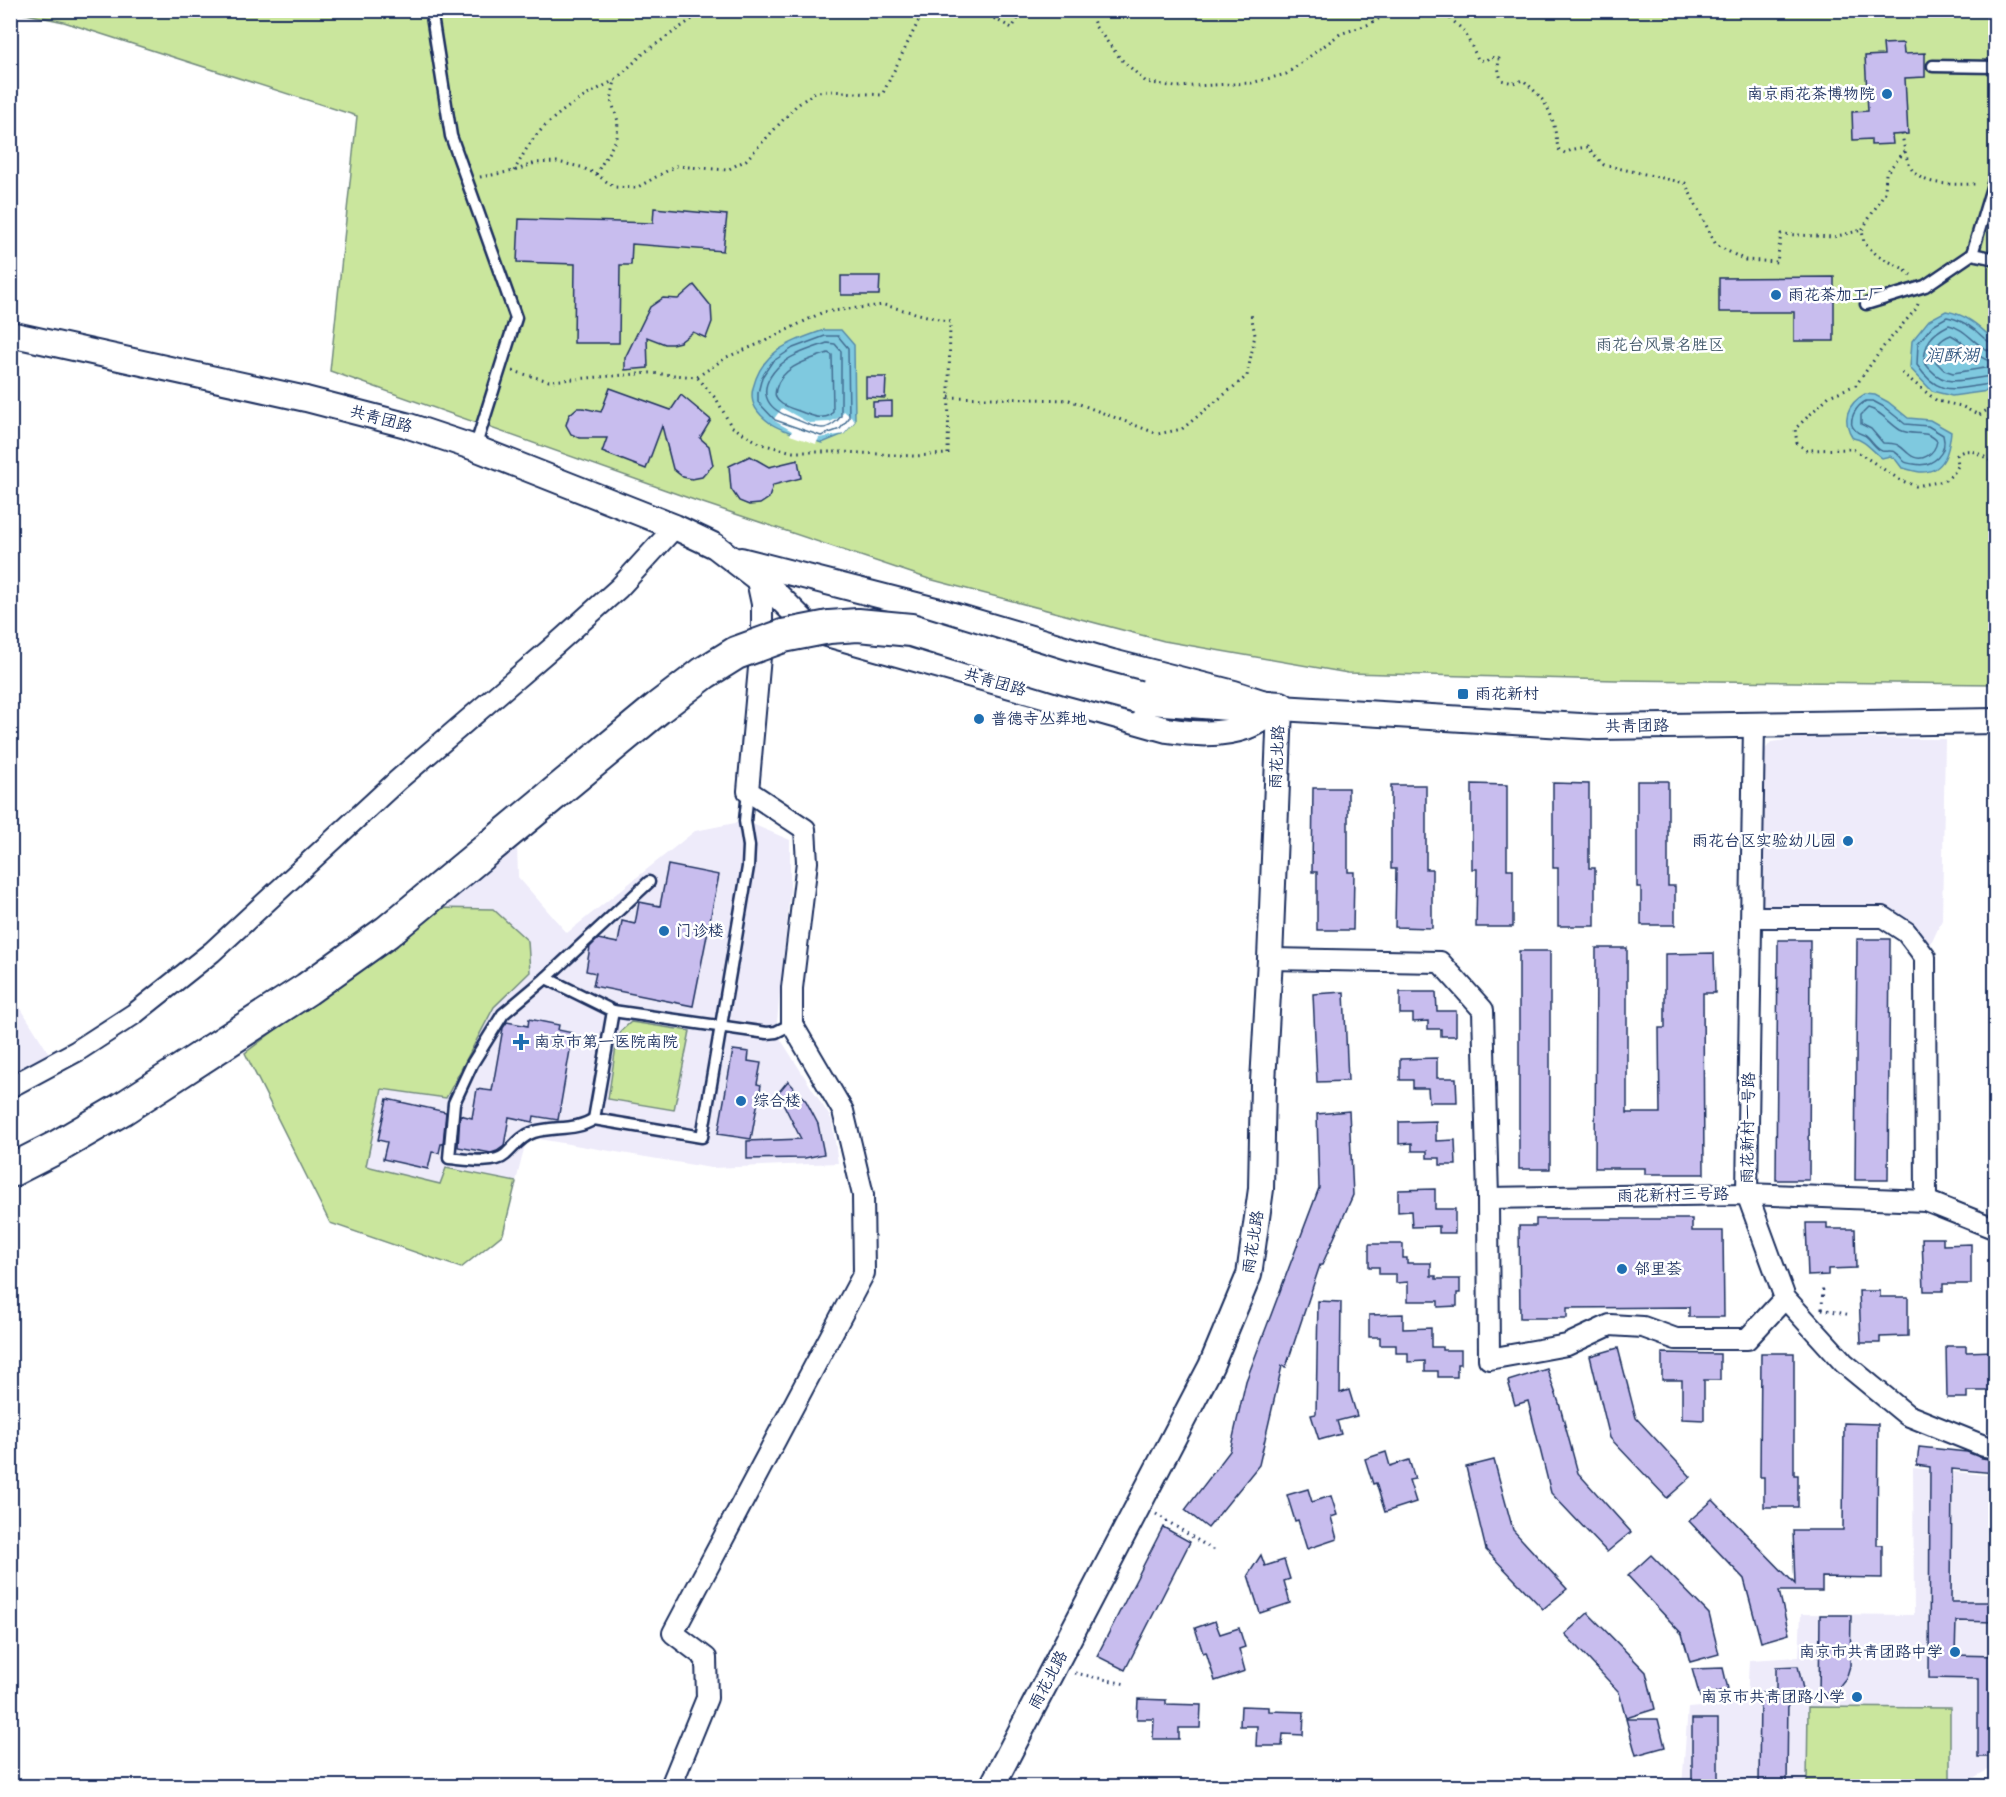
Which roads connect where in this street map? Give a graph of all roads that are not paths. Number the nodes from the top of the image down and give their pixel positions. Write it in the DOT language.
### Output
graph roads {
  1 [pos="431,10"];
  2 [pos="1933,66"];
  3 [pos="1995,68"];
  4 [pos="1995,174"];
  5 [pos="1972,254"];
  6 [pos="1995,259"];
  7 [pos="1866,304"];
  8 [pos="10,334"];
  9 [pos="475,448"];
  10 [pos="675,527"];
  11 [pos="733,558"];
  12 [pos="756,576"];
  13 [pos="1280,708"];
  14 [pos="1995,721"];
  15 [pos="1754,724"];
  16 [pos="748,791"];
  17 [pos="649,882"];
  18 [pos="1752,917"];
  19 [pos="1270,959"];
  20 [pos="546,978"];
  21 [pos="614,1011"];
  22 [pos="792,1024"];
  23 [pos="721,1027"];
  24 [pos="10,1087"];
  25 [pos="594,1119"];
  26 [pos="10,1171"];
  27 [pos="1748,1194"];
  28 [pos="1488,1198"];
  29 [pos="1926,1201"];
  30 [pos="1995,1229"];
  31 [pos="1785,1298"];
  32 [pos="1995,1448"];
  33 [pos="671,1786"];
  34 [pos="992,1786"];
  1 -- 9 [label="lane"];
  2 -- 3 [label="lane"];
  4 -- 5 [label="lane"];
  5 -- 6 [label="lane"];
  5 -- 7 [label="lane"];
  8 -- 9 [label="street, 共青团路"];
  9 -- 10 [label="street, 共青团路"];
  10 -- 11 [label="street, 共青团路"];
  10 -- 24 [label="street"];
  11 -- 12 [label="street, 共青团路"];
  11 -- 13 [label="street, 共青团路"];
  12 -- 13 [label="street, 共青团路"];
  12 -- 16 [label="street"];
  13 -- 15 [label="street, 共青团路"];
  13 -- 19 [label="street, 雨花北路"];
  13 -- 26 [label="main road, bridge"];
  14 -- 15 [label="street, 共青团路"];
  15 -- 18 [label="street, 雨花新村一号路"];
  16 -- 22 [label="street"];
  16 -- 23 [label="lane"];
  17 -- 20 [label="lane"];
  18 -- 27 [label="street, 雨花新村一号路"];
  18 -- 29 [label="street"];
  19 -- 28 [label="street"];
  19 -- 34 [label="street, 雨花北路"];
  20 -- 21 [label="lane"];
  20 -- 25 [label="lane"];
  21 -- 23 [label="lane"];
  21 -- 25 [label="lane"];
  22 -- 23 [label="lane"];
  22 -- 33 [label="street"];
  23 -- 25 [label="lane"];
  27 -- 28 [label="street, 雨花新村三号路"];
  27 -- 29 [label="street, 雨花新村三号路"];
  27 -- 31 [label="street, 雨花新村一号路"];
  28 -- 31 [label="street"];
  29 -- 30 [label="street, 雨花新村三号路"];
  31 -- 32 [label="street, 雨花新村一号路"];
}
